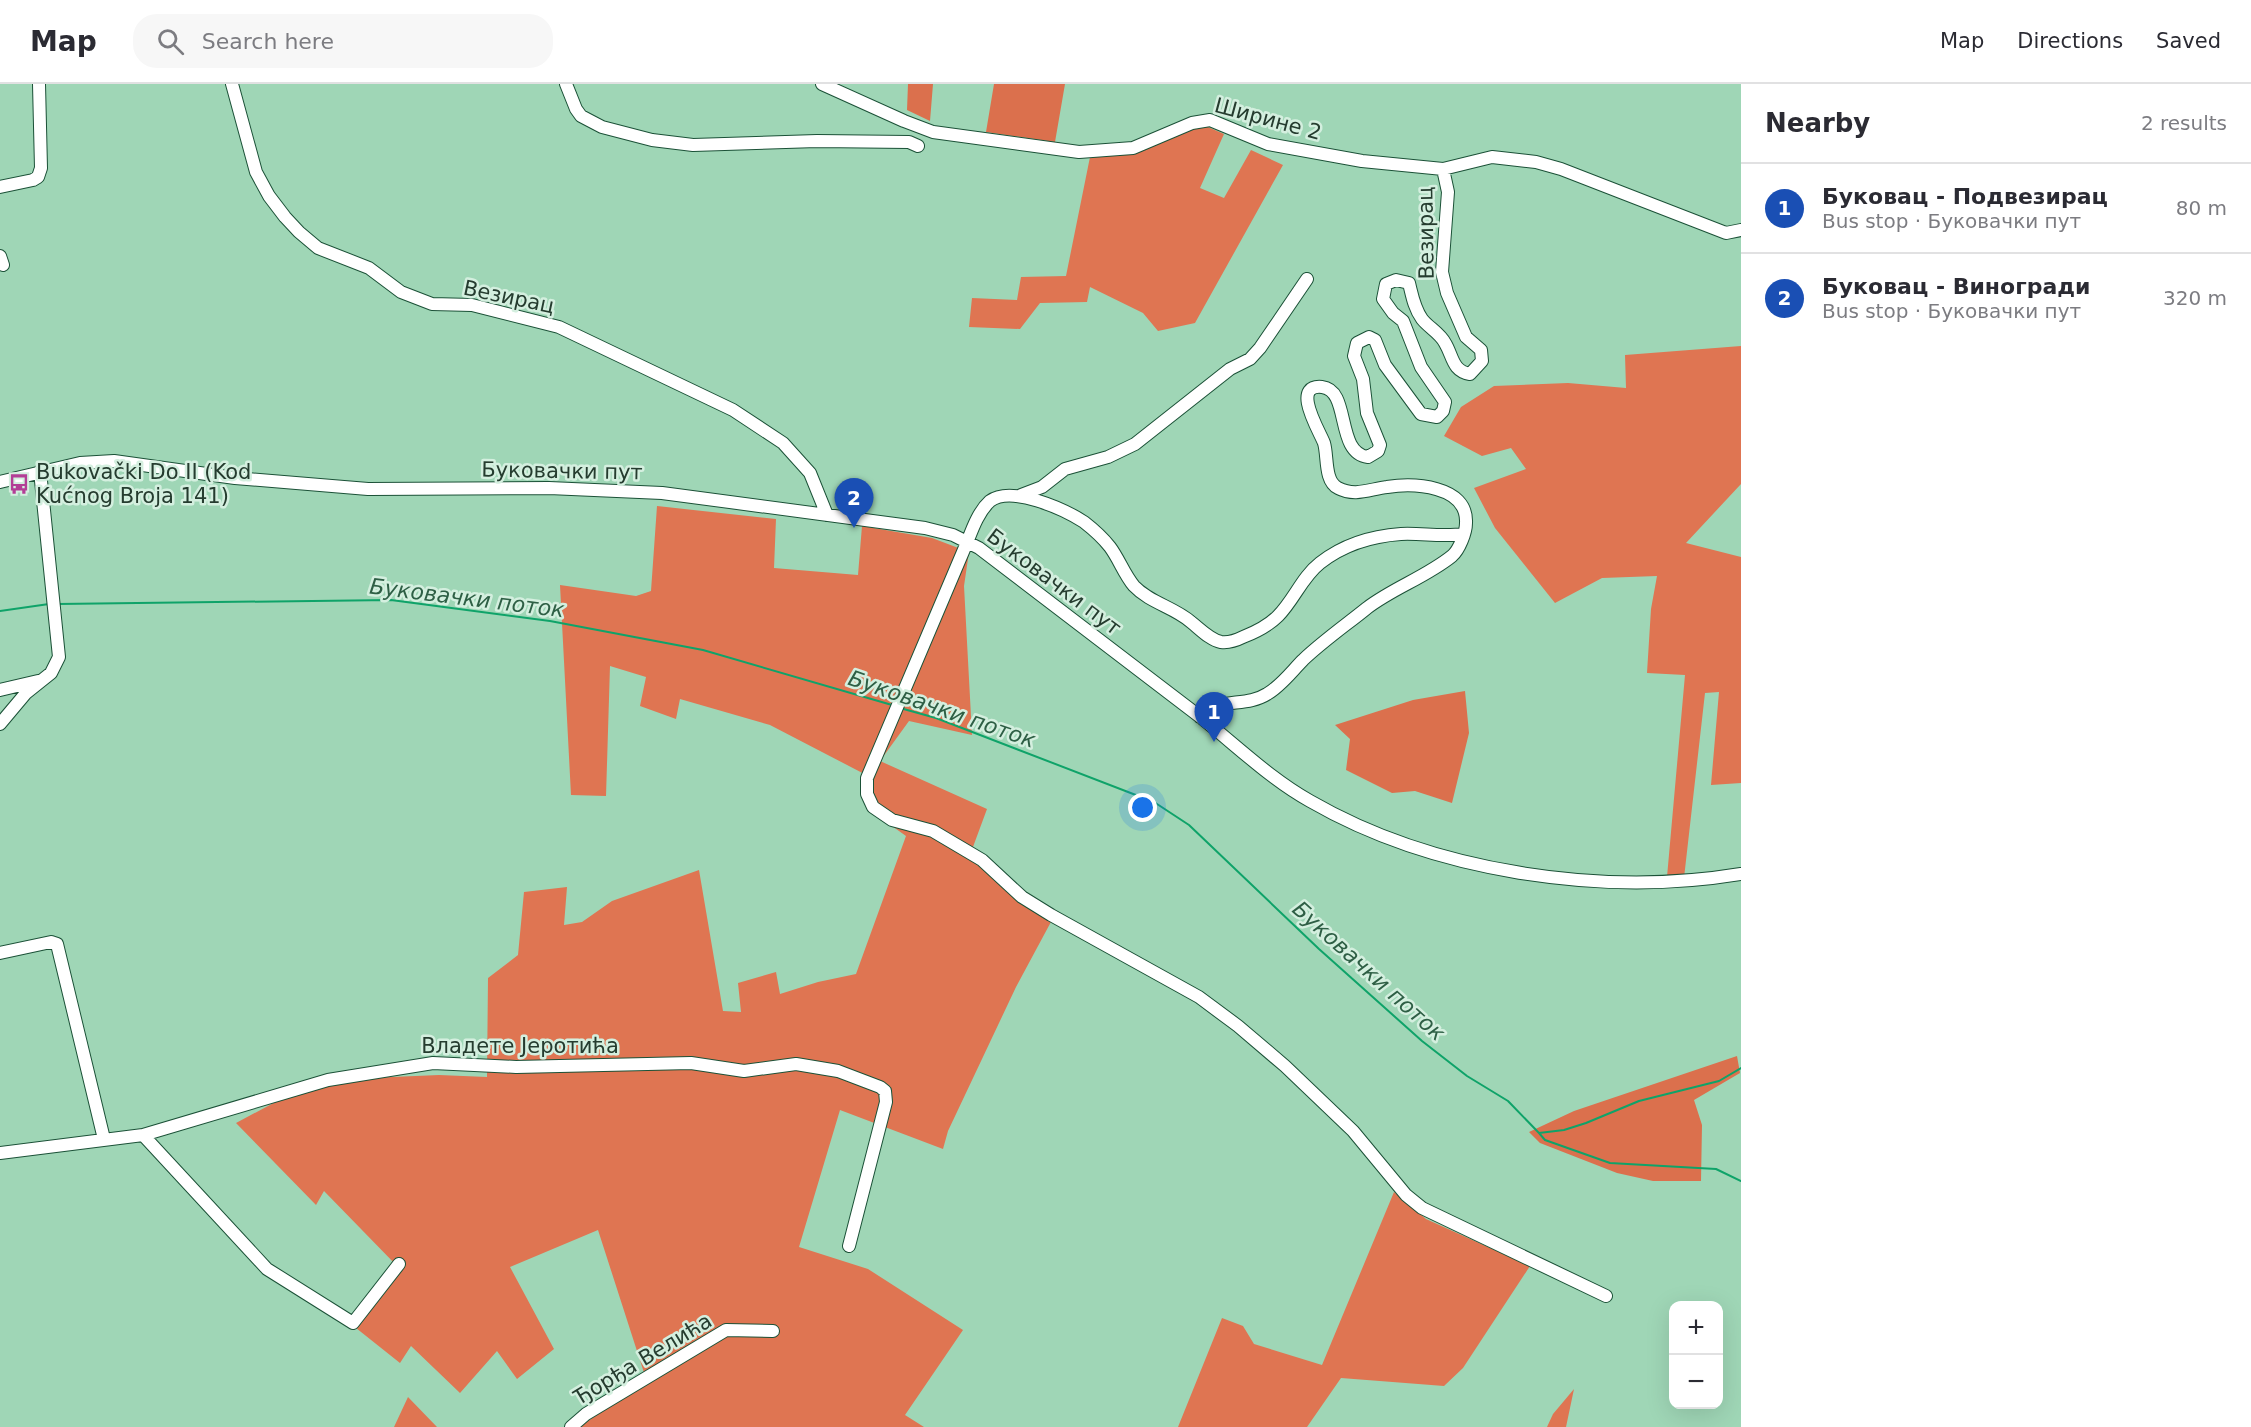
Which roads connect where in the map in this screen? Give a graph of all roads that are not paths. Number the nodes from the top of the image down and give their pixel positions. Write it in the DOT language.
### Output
graph roads {
  1 [pos="39,84"];
  2 [pos="232,84"];
  3 [pos="566,84"];
  4 [pos="822,84"];
  5 [pos="918,146"];
  6 [pos="1443,169"];
  7 [pos="0,188"];
  8 [pos="1741,230"];
  9 [pos="1307,279"];
  10 [pos="40,471"];
  11 [pos="0,482"];
  12 [pos="1021,495"];
  13 [pos="826,514"];
  14 [pos="1464,534"];
  15 [pos="968,540"];
  16 [pos="42,679"];
  17 [pos="0,690"];
  18 [pos="1200,717"];
  19 [pos="0,724"];
  20 [pos="1741,873"];
  21 [pos="0,952"];
  22 [pos="143,1135"];
  23 [pos="104,1139"];
  24 [pos="0,1153"];
  25 [pos="849,1246"];
  26 [pos="399,1264"];
  27 [pos="1606,1296"];
  28 [pos="773,1331"];
  29 [pos="571,1427"];
  1 -- 7 [label="street"];
  2 -- 13 [label="street, Везирац"];
  3 -- 5 [label="street"];
  4 -- 6 [label="street, Ширине 2"];
  6 -- 8 [label="street, Ширине 2"];
  6 -- 14 [label="street, Везирац"];
  9 -- 12 [label="street"];
  10 -- 11 [label="street, Буковачки пут"];
  10 -- 13 [label="street, Буковачки пут"];
  10 -- 16 [label="street"];
  12 -- 14 [label="street"];
  12 -- 15 [label="street"];
  13 -- 15 [label="street, Буковачки пут"];
  14 -- 18 [label="street"];
  15 -- 18 [label="street, Буковачки пут"];
  15 -- 27 [label="street"];
  16 -- 17 [label="street"];
  16 -- 19 [label="street"];
  18 -- 20 [label="street, Буковачки пут"];
  21 -- 23 [label="street"];
  22 -- 23 [label="street, Владете Јеротића"];
  22 -- 25 [label="street, Владете Јеротића"];
  22 -- 26 [label="street"];
  23 -- 24 [label="street, Владете Јеротића"];
  28 -- 29 [label="street, Ђорђа Велића"];
}
